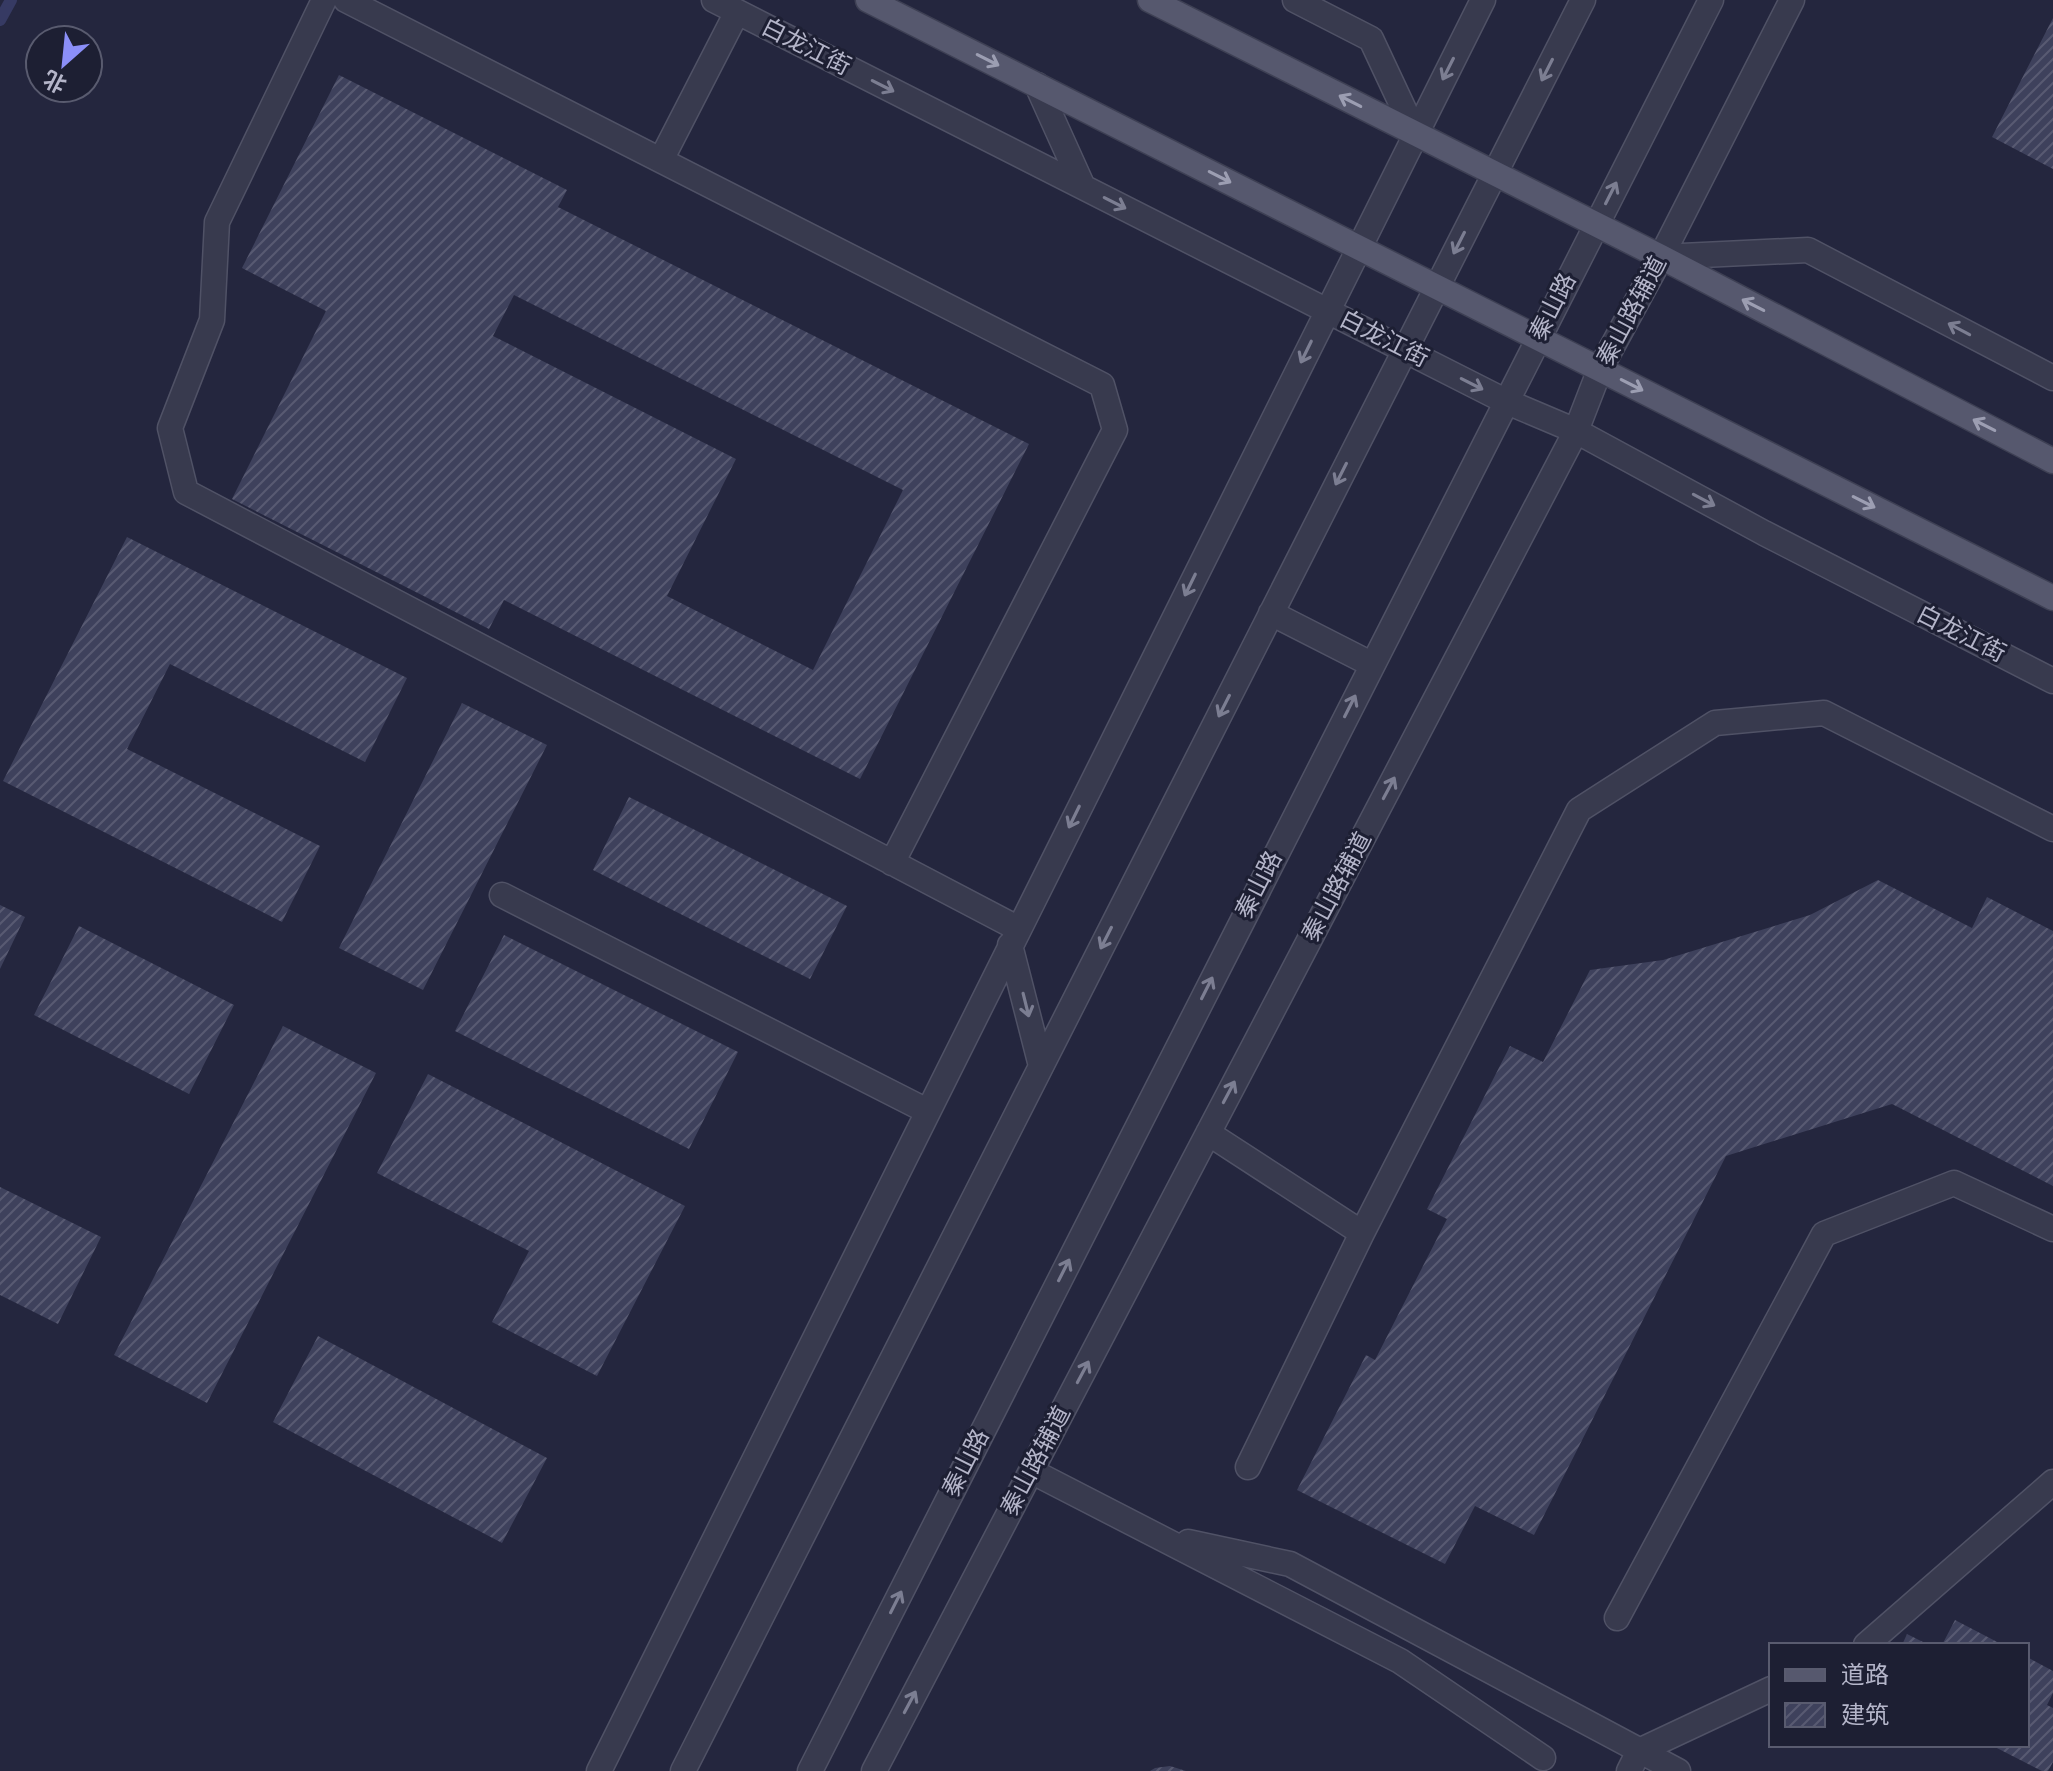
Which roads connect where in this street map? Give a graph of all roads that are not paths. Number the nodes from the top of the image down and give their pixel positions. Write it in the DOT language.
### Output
graph roads {
  1 [pos="324,0"];
  2 [pos="346,0"];
  3 [pos="714,0"];
  4 [pos="868,0"];
  5 [pos="1150,0"];
  6 [pos="1295,0"];
  7 [pos="1483,0"];
  8 [pos="1583,0"];
  9 [pos="1711,0"];
  10 [pos="1792,0"];
  11 [pos="1182,10"];
  12 [pos="737,12"];
  13 [pos="1037,85"];
  14 [pos="1415,133"];
  15 [pos="661,160"];
  16 [pos="1495,173"];
  17 [pos="1083,187"];
  18 [pos="1595,224"];
  19 [pos="1358,247"];
  20 [pos="1661,257"];
  21 [pos="1437,286"];
  22 [pos="1327,310"];
  23 [pos="1537,337"];
  24 [pos="1405,350"];
  25 [pos="1600,369"];
  26 [pos="2053,378"];
  27 [pos="1505,401"];
  28 [pos="1576,431"];
  29 [pos="2053,461"];
  30 [pos="2053,598"];
  31 [pos="1271,613"];
  32 [pos="1371,664"];
  33 [pos="2053,681"];
  34 [pos="2053,829"];
  35 [pos="892,863"];
  36 [pos="502,895"];
  37 [pos="1014,937"];
  38 [pos="1041,1066"];
  39 [pos="927,1111"];
  40 [pos="1208,1133"];
  41 [pos="2053,1229"];
  42 [pos="1362,1233"];
  43 [pos="1248,1467"];
  44 [pos="1031,1471"];
  45 [pos="2053,1482"];
  46 [pos="1154,1535"];
  47 [pos="1617,1618"];
  48 [pos="1868,1643"];
  49 [pos="1769,1690"];
  50 [pos="1543,1758"];
  51 [pos="1634,1761"];
  52 [pos="599,1771"];
  53 [pos="683,1771"];
  54 [pos="810,1771"];
  55 [pos="874,1771"];
  56 [pos="1678,1771"];
  1 -- 35 [label="street"];
  2 -- 15 [label="street"];
  3 -- 12 [label="street, 白龙江街"];
  4 -- 13 [label="main road, one-way"];
  5 -- 11 [label="main road"];
  6 -- 14 [label="street"];
  7 -- 14 [label="street, one-way"];
  8 -- 16 [label="street, one-way"];
  18 -- 9 [label="street, 秦山路, one-way"];
  10 -- 20 [label="street, 秦山路辅道"];
  14 -- 11 [label="main road, one-way"];
  12 -- 15 [label="street"];
  12 -- 17 [label="street, 白龙江街, one-way"];
  13 -- 17 [label="street"];
  13 -- 19 [label="main road, one-way"];
  14 -- 16 [label="main road"];
  14 -- 19 [label="street"];
  15 -- 35 [label="street"];
  16 -- 18 [label="main road"];
  16 -- 21 [label="street, one-way"];
  17 -- 22 [label="street, 白龙江街, one-way"];
  18 -- 20 [label="main road"];
  18 -- 23 [label="street, 秦山路"];
  19 -- 21 [label="main road"];
  19 -- 22 [label="street"];
  20 -- 25 [label="street, 秦山路辅道"];
  26 -- 20 [label="street, one-way"];
  29 -- 20 [label="main road, one-way"];
  21 -- 23 [label="main road"];
  21 -- 24 [label="street"];
  22 -- 24 [label="street, 白龙江街"];
  22 -- 37 [label="street, one-way"];
  23 -- 25 [label="main road"];
  23 -- 27 [label="street, 秦山路"];
  24 -- 27 [label="street, 白龙江街, one-way"];
  24 -- 31 [label="street, one-way"];
  25 -- 28 [label="street, 秦山路辅道"];
  25 -- 30 [label="main road, one-way"];
  27 -- 28 [label="street, 白龙江街"];
  27 -- 32 [label="street, 秦山路"];
  28 -- 33 [label="street, 白龙江街, one-way"];
  40 -- 28 [label="street, 秦山路辅道, one-way"];
  31 -- 32 [label="street"];
  31 -- 38 [label="street, one-way"];
  54 -- 32 [label="street, 秦山路, one-way"];
  34 -- 42 [label="street"];
  35 -- 37 [label="street"];
  36 -- 39 [label="street"];
  37 -- 38 [label="street, one-way"];
  37 -- 39 [label="street"];
  38 -- 53 [label="street"];
  39 -- 52 [label="street"];
  40 -- 42 [label="street"];
  44 -- 40 [label="street, 秦山路辅道, one-way"];
  41 -- 47 [label="street"];
  42 -- 43 [label="street"];
  44 -- 46 [label="street"];
  55 -- 44 [label="street, 秦山路辅道, one-way"];
  45 -- 48 [label="street"];
  46 -- 50 [label="street"];
  46 -- 51 [label="street"];
  49 -- 51 [label="street"];
  51 -- 56 [label="street"];
}
